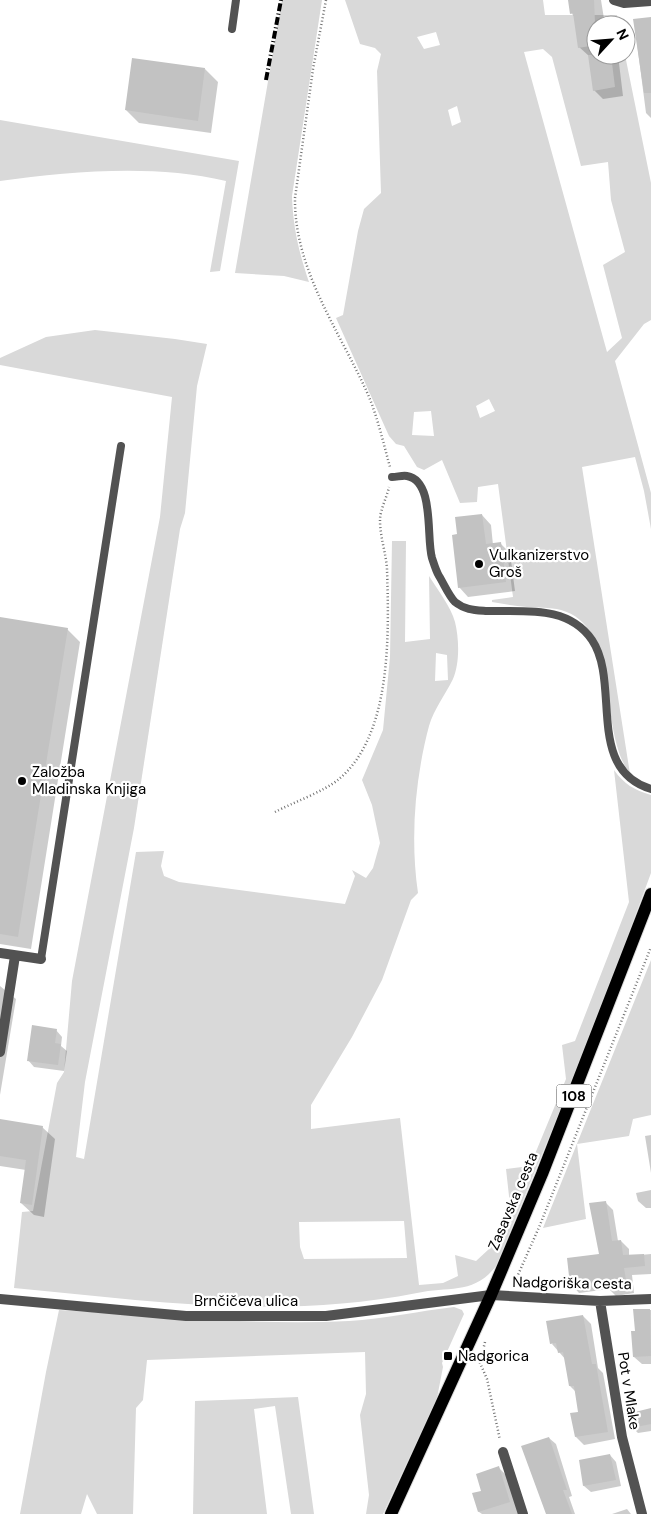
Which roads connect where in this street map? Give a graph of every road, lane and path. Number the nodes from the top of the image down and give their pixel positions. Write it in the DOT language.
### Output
graph roads {
  1 [pos="236,0"];
  2 [pos="326,0"];
  3 [pos="614,0"];
  4 [pos="651,2"];
  5 [pos="232,29"];
  6 [pos="121,446"];
  7 [pos="392,477"];
  8 [pos="651,789"];
  9 [pos="275,812"];
  10 [pos="651,894"];
  11 [pos="651,947"];
  12 [pos="0,954"];
  13 [pos="15,956"];
  14 [pos="41,959"];
  15 [pos="0,1052"];
  16 [pos="491,1295"];
  17 [pos="509,1297"];
  18 [pos="651,1298"];
  19 [pos="0,1299"];
  20 [pos="600,1301"];
  21 [pos="485,1336"];
  22 [pos="502,1452"];
  23 [pos="391,1514"];
  24 [pos="523,1514"];
  25 [pos="642,1514"];
  1 -- 5 [label="lane"];
  2 -- 7 [label="path"];
  3 -- 4 [label="street"];
  6 -- 14 [label="lane"];
  7 -- 8 [label="lane"];
  7 -- 9 [label="path"];
  10 -- 16 [label="main road, Zasavska cesta / 108"];
  11 -- 17 [label="path"];
  12 -- 13 [label="street"];
  13 -- 14 [label="street"];
  13 -- 15 [label="street"];
  16 -- 17 [label="street, Nadgoriška cesta"];
  16 -- 19 [label="street, Brnčičeva ulica"];
  16 -- 23 [label="main road, Zasavska cesta / 108"];
  17 -- 20 [label="street, Nadgoriška cesta"];
  18 -- 20 [label="street, Nadgoriška cesta"];
  20 -- 25 [label="street, Pot v Mlake"];
  21 -- 22 [label="path"];
  22 -- 24 [label="street"];
}
